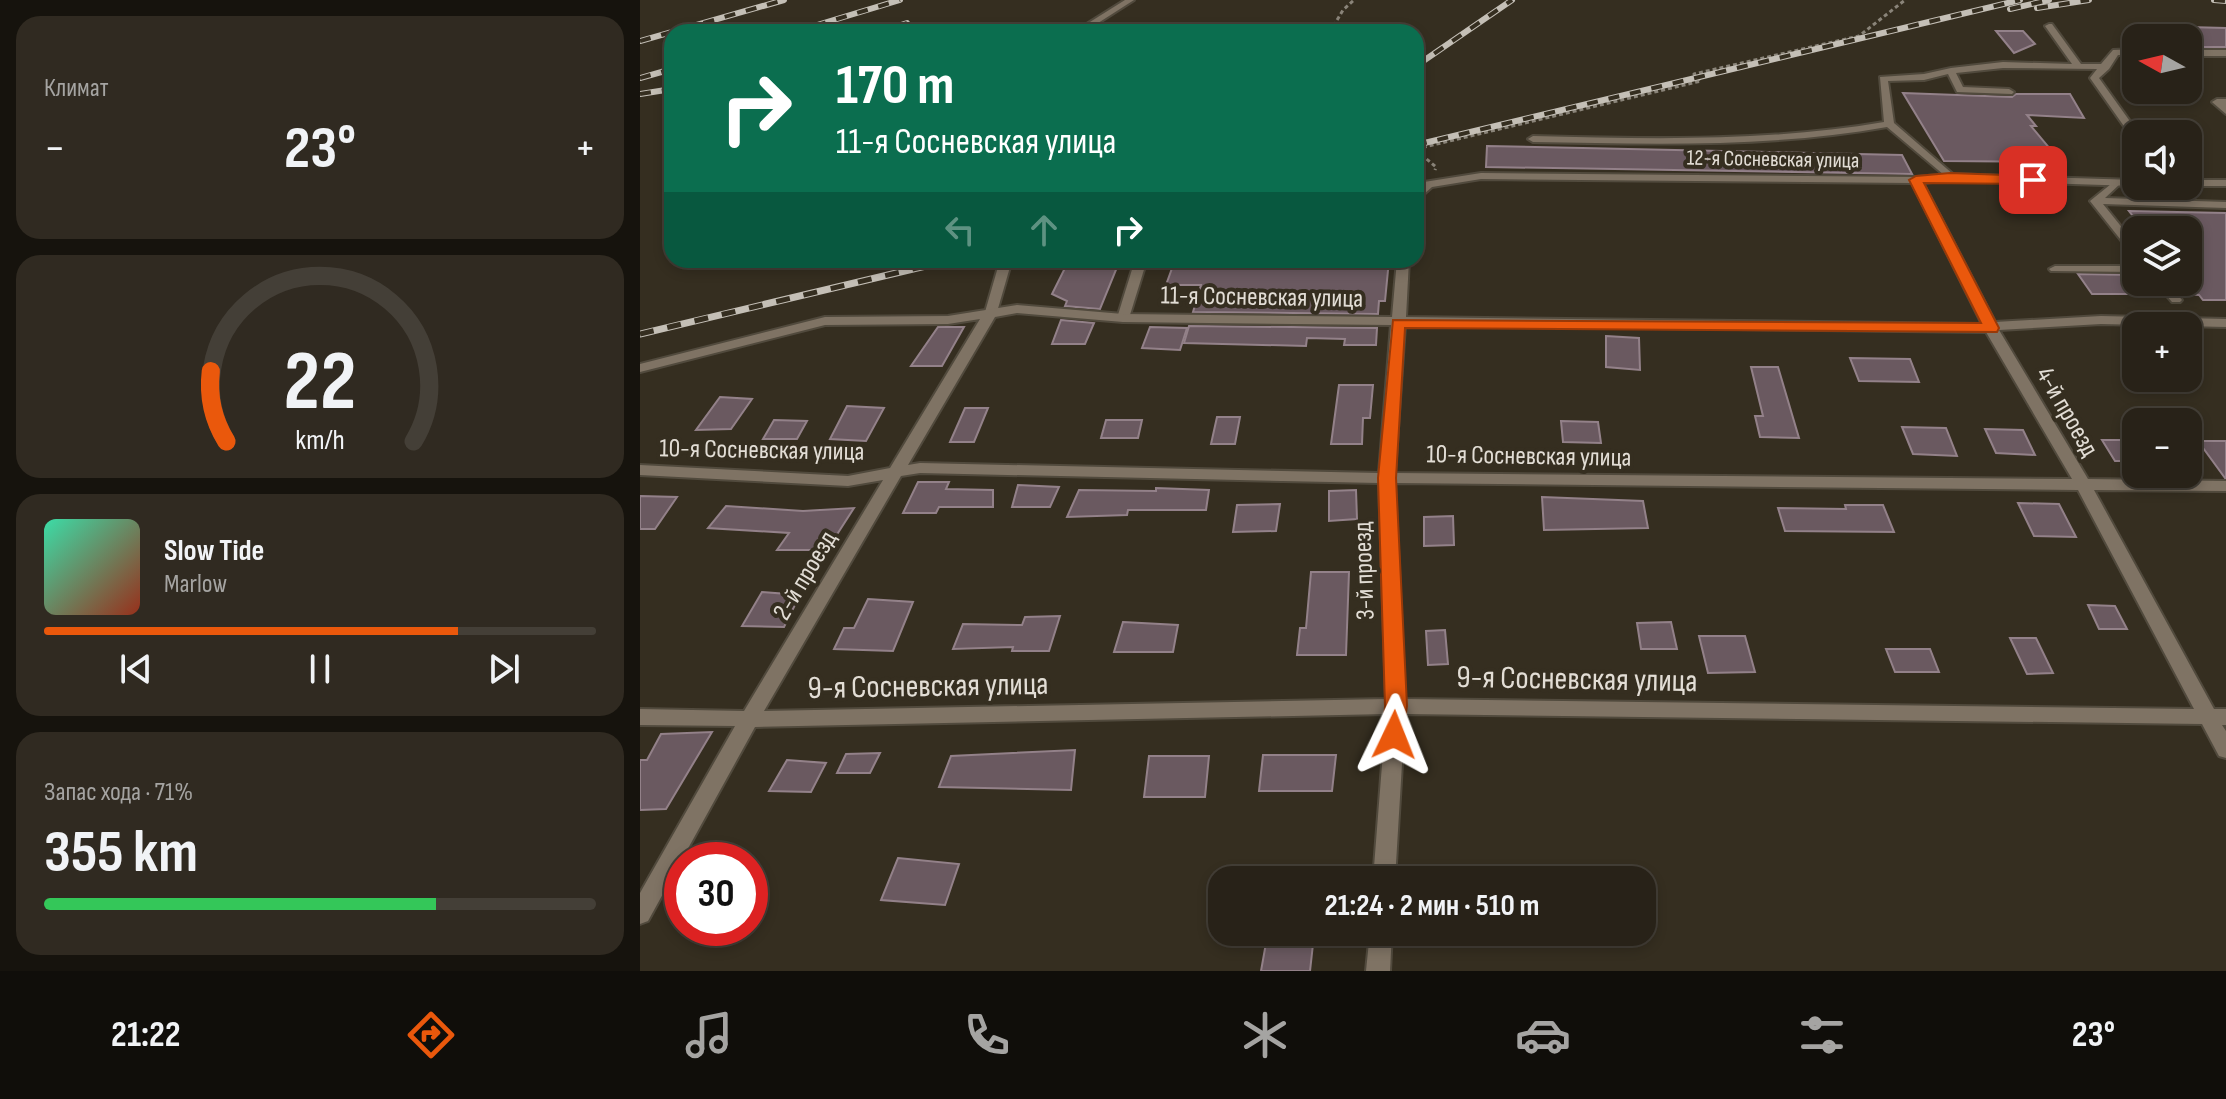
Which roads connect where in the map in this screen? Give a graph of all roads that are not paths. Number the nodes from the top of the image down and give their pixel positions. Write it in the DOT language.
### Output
graph roads {
  1 [pos="1130,0"];
  2 [pos="1092,24"];
  3 [pos="2049,26"];
  4 [pos="2122,52"];
  5 [pos="2202,53"];
  6 [pos="2226,53"];
  7 [pos="2078,66"];
  8 [pos="2106,67"];
  9 [pos="1951,71"];
  10 [pos="2009,92"];
  11 [pos="2226,102"];
  12 [pos="2226,111"];
  13 [pos="2124,120"];
  14 [pos="1889,124"];
  15 [pos="1533,139"];
  16 [pos="1950,177"];
  17 [pos="1916,180"];
  18 [pos="2116,183"];
  19 [pos="2122,183"];
  20 [pos="2202,183"];
  21 [pos="2226,183"];
  22 [pos="1424,188"];
  23 [pos="2095,201"];
  24 [pos="2226,205"];
  25 [pos="2122,235"];
  26 [pos="1004,268"];
  27 [pos="1139,268"];
  28 [pos="1402,268"];
  29 [pos="2055,269"];
  30 [pos="2122,269"];
  31 [pos="2173,296"];
  32 [pos="2176,300"];
  33 [pos="990,314"];
  34 [pos="1123,318"];
  35 [pos="1398,323"];
  36 [pos="2226,323"];
  37 [pos="1991,328"];
  38 [pos="640,368"];
  39 [pos="640,470"];
  40 [pos="895,473"];
  41 [pos="1387,478"];
  42 [pos="2083,485"];
  43 [pos="2226,486"];
  44 [pos="1396,706"];
  45 [pos="640,717"];
  46 [pos="2216,717"];
  47 [pos="749,719"];
  48 [pos="2226,750"];
  49 [pos="1385,866"];
  50 [pos="640,914"];
  51 [pos="1380,946"];
  52 [pos="1378,971"];
  1 -- 2 [label="lane"];
  3 -- 7 [label="lane"];
  4 -- 8 [label="lane"];
  5 -- 6 [label="lane"];
  7 -- 8 [label="lane"];
  7 -- 9 [label="lane"];
  8 -- 13 [label="lane"];
  9 -- 10 [label="lane"];
  9 -- 14 [label="lane"];
  11 -- 12 [label="lane"];
  14 -- 15 [label="lane"];
  14 -- 16 [label="lane"];
  16 -- 17 [label="street, 12-я Сосневская улица"];
  16 -- 18 [label="street, 12-я Сосневская улица"];
  17 -- 22 [label="street, 12-я Сосневская улица"];
  17 -- 37 [label="street, 4-й проезд"];
  18 -- 19 [label="street, 12-я Сосневская улица"];
  18 -- 23 [label="lane"];
  20 -- 21 [label="street"];
  23 -- 24 [label="lane"];
  23 -- 25 [label="lane"];
  26 -- 33 [label="lane, 2-й проезд"];
  27 -- 34 [label="lane"];
  28 -- 35 [label="street, 3-й проезд"];
  29 -- 30 [label="lane"];
  31 -- 32 [label="lane"];
  33 -- 34 [label="street, 11-я Сосневская улица"];
  33 -- 38 [label="street, 11-я Сосневская улица"];
  33 -- 40 [label="street, 2-й проезд"];
  34 -- 35 [label="street, 11-я Сосневская улица"];
  35 -- 37 [label="street, 11-я Сосневская улица"];
  35 -- 41 [label="street, 3-й проезд"];
  36 -- 37 [label="street, 11-я Сосневская улица"];
  37 -- 42 [label="street, 4-й проезд"];
  39 -- 40 [label="street, 10-я Сосневская улица"];
  40 -- 41 [label="street, 10-я Сосневская улица"];
  40 -- 47 [label="street, 2-й проезд"];
  41 -- 42 [label="street, 10-я Сосневская улица"];
  41 -- 44 [label="street, 3-й проезд"];
  42 -- 43 [label="street, 10-я Сосневская улица"];
  42 -- 46 [label="street, 4-й проезд"];
  44 -- 46 [label="street, 9-я Сосневская улица"];
  44 -- 47 [label="street, 9-я Сосневская улица"];
  44 -- 49 [label="street, 3-й проезд"];
  45 -- 47 [label="street, 9-я Сосневская улица"];
  46 -- 48 [label="street, 4-й проезд"];
  47 -- 50 [label="street, 2-й проезд"];
  51 -- 52 [label="street"];
}
